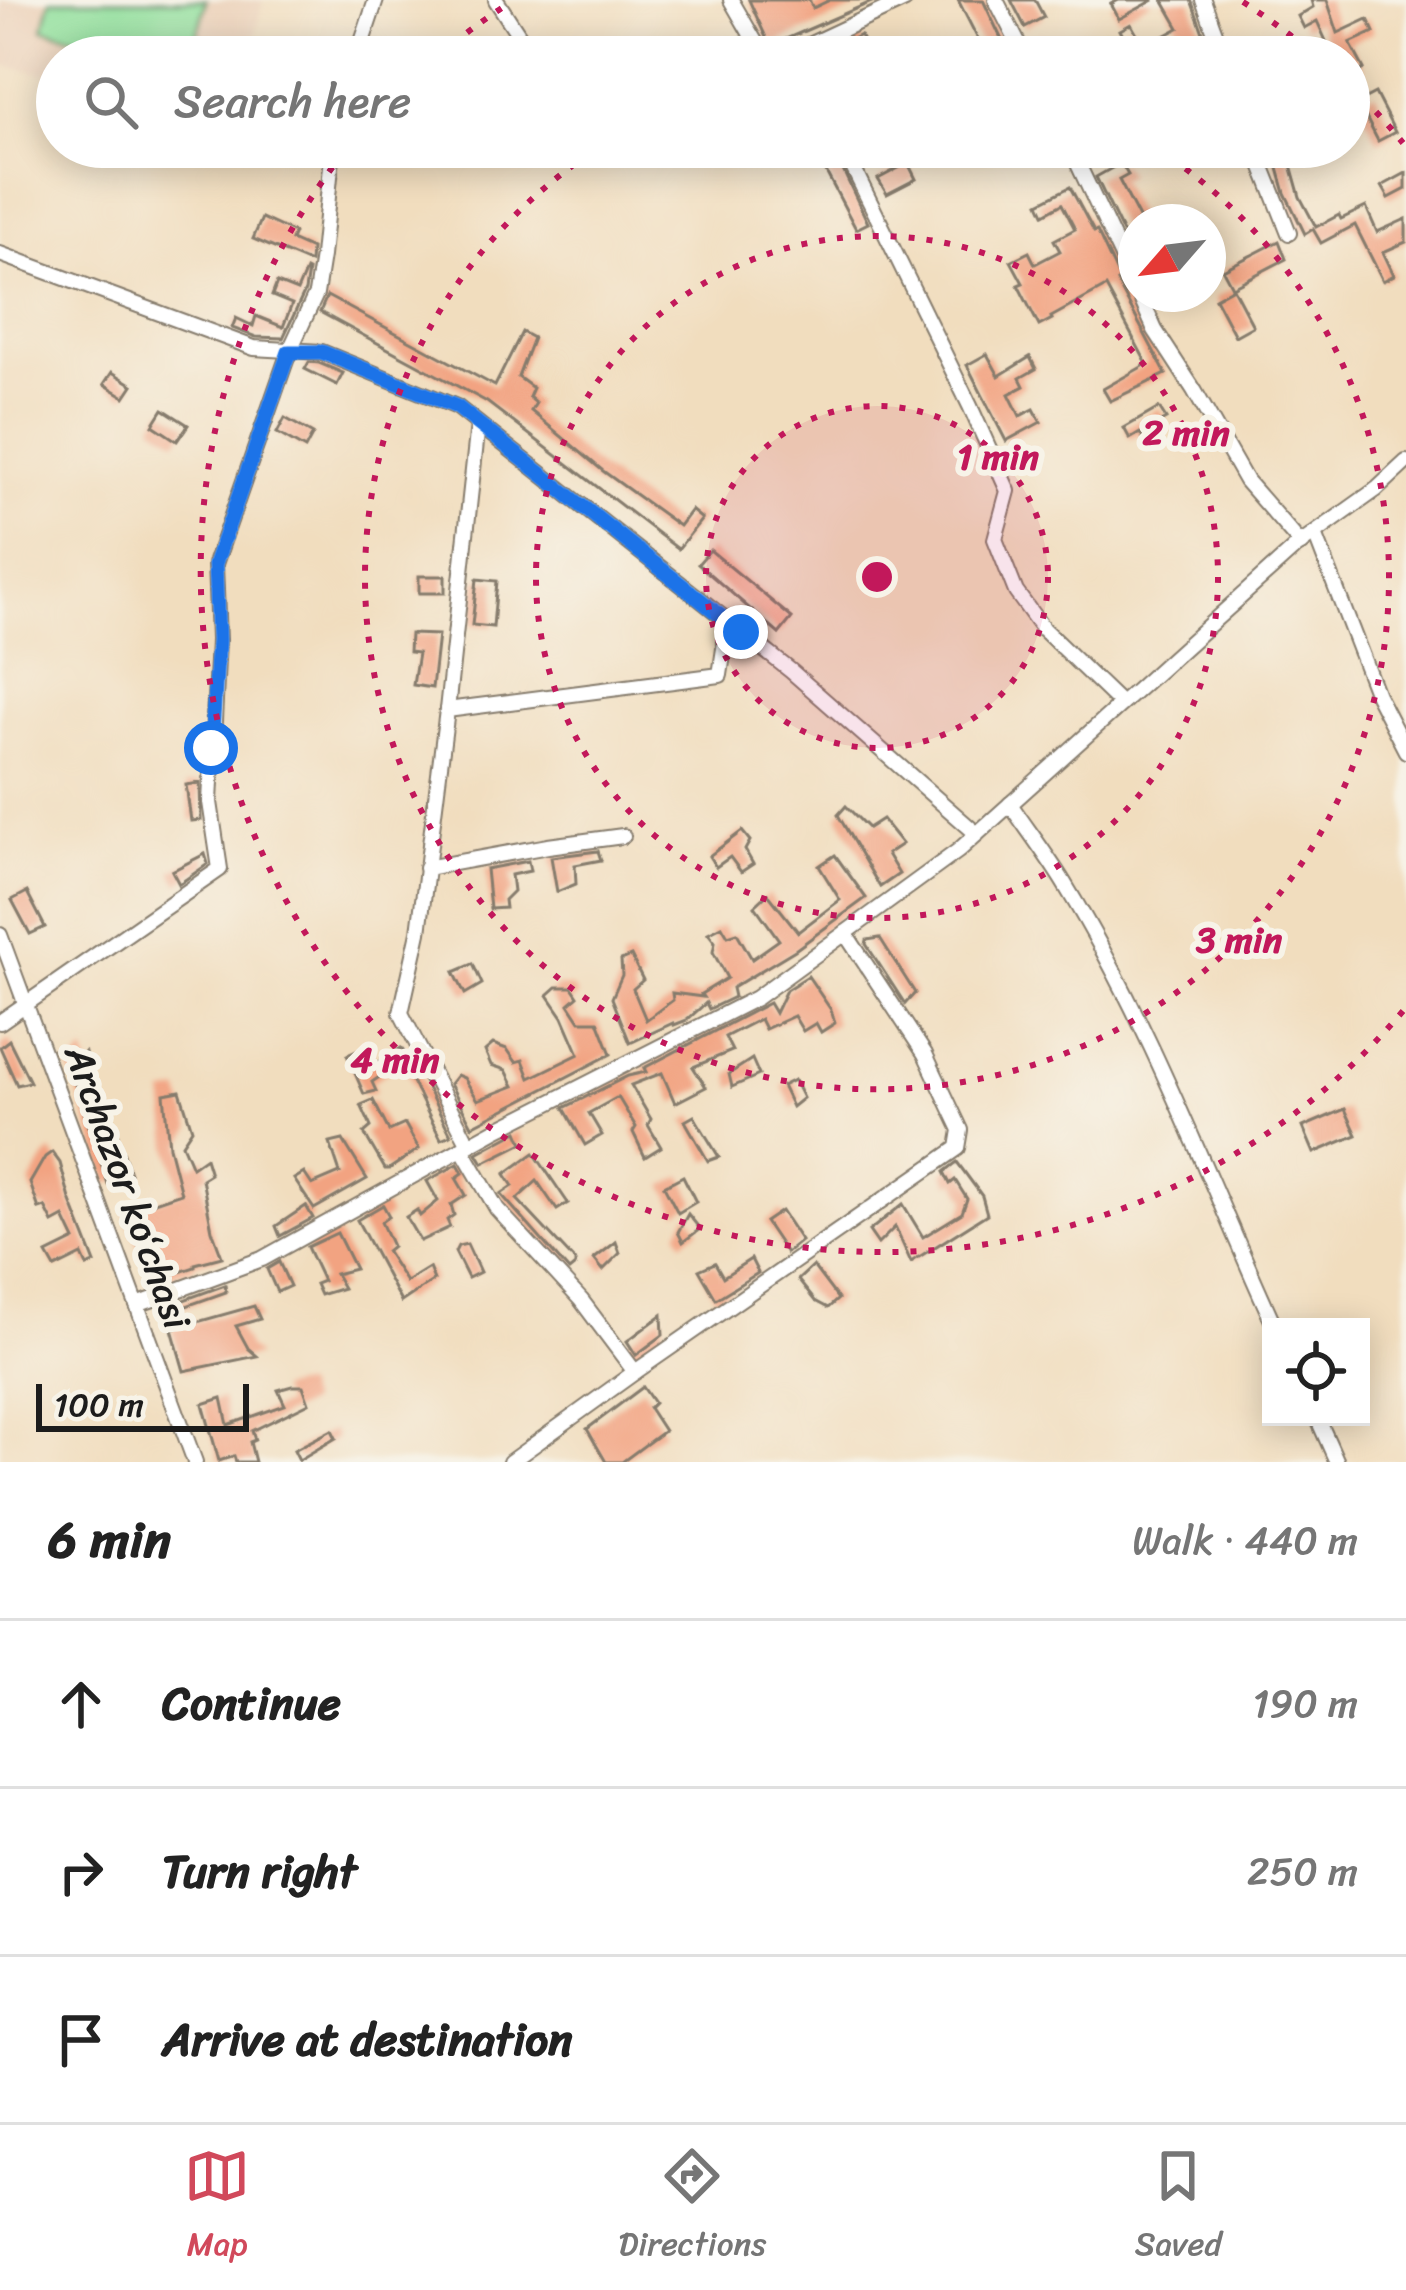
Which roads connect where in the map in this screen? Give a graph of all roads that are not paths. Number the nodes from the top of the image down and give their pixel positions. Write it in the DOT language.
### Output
graph roads {
  1 [pos="376,0"];
  2 [pos="496,0"];
  3 [pos="731,0"];
  4 [pos="905,0"];
  5 [pos="996,0"];
  6 [pos="1204,0"];
  7 [pos="364,36"];
  8 [pos="519,36"];
  9 [pos="752,36"];
  10 [pos="831,36"];
  11 [pos="1014,36"];
  12 [pos="1217,36"];
  13 [pos="331,168"];
  14 [pos="853,168"];
  15 [pos="1080,168"];
  16 [pos="1263,168"];
  17 [pos="1289,233"];
  18 [pos="1118,249"];
  19 [pos="0,254"];
  20 [pos="1147,312"];
  21 [pos="289,352"];
  22 [pos="478,424"];
  23 [pos="1406,462"];
  24 [pos="1315,534"];
  25 [pos="1301,544"];
  26 [pos="728,622"];
  27 [pos="1121,704"];
  28 [pos="447,710"];
  29 [pos="1406,751"];
  30 [pos="1010,804"];
  31 [pos="977,834"];
  32 [pos="623,836"];
  33 [pos="426,868"];
  34 [pos="845,933"];
  35 [pos="0,935"];
  36 [pos="25,1005"];
  37 [pos="0,1022"];
  38 [pos="465,1147"];
  39 [pos="137,1305"];
  40 [pos="1271,1318"];
  41 [pos="635,1372"];
  42 [pos="1321,1426"];
  43 [pos="195,1462"];
  44 [pos="510,1462"];
  45 [pos="1337,1462"];
  1 -- 7 [label="street"];
  2 -- 8 [label="street"];
  3 -- 9 [label="street"];
  4 -- 10 [label="street"];
  5 -- 11 [label="street"];
  6 -- 12 [label="street"];
  13 -- 21 [label="street"];
  14 -- 27 [label="street"];
  15 -- 18 [label="street"];
  16 -- 17 [label="street"];
  19 -- 21 [label="street"];
  20 -- 25 [label="street"];
  21 -- 22 [label="street"];
  21 -- 36 [label="street"];
  22 -- 26 [label="street"];
  22 -- 28 [label="street"];
  23 -- 24 [label="street"];
  24 -- 25 [label="street"];
  24 -- 29 [label="street"];
  25 -- 27 [label="street"];
  26 -- 28 [label="street"];
  26 -- 31 [label="street"];
  27 -- 30 [label="street"];
  28 -- 33 [label="street"];
  30 -- 31 [label="street"];
  30 -- 40 [label="street"];
  31 -- 34 [label="street"];
  32 -- 33 [label="street"];
  33 -- 38 [label="street"];
  34 -- 38 [label="street"];
  34 -- 41 [label="street"];
  35 -- 36 [label="street, Archazor koʻchasi"];
  36 -- 37 [label="street"];
  36 -- 39 [label="street, Archazor koʻchasi"];
  38 -- 39 [label="street"];
  38 -- 41 [label="street"];
  39 -- 43 [label="street, Archazor koʻchasi"];
  41 -- 44 [label="street"];
  42 -- 45 [label="street"];
}
